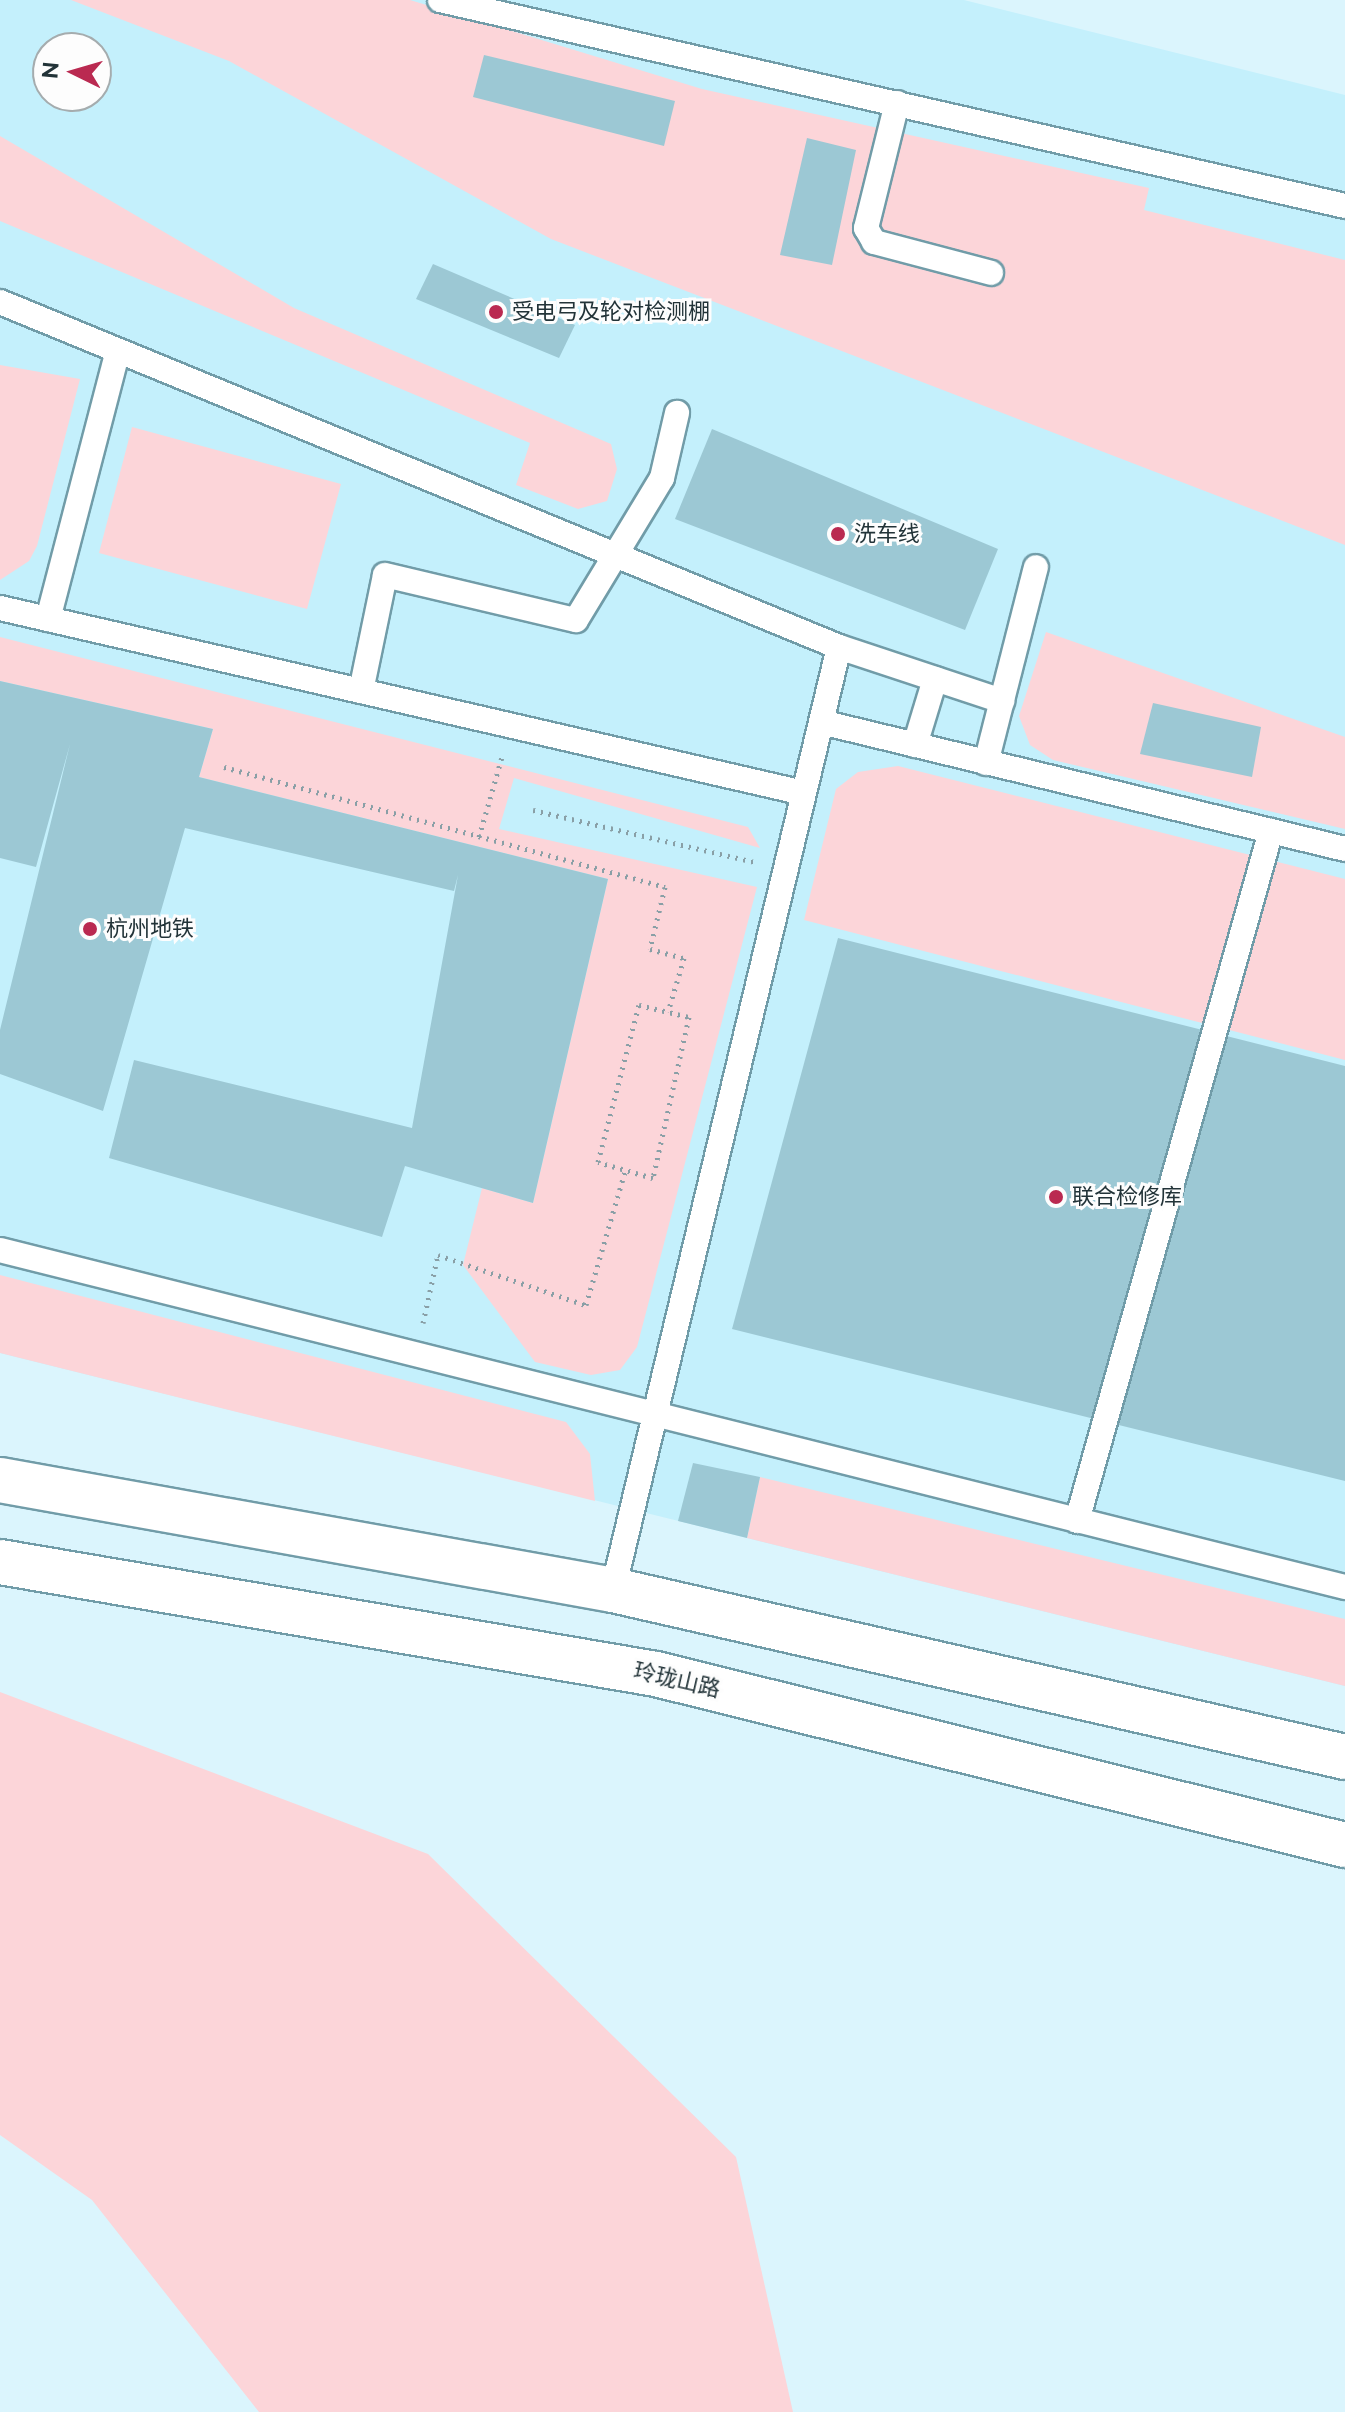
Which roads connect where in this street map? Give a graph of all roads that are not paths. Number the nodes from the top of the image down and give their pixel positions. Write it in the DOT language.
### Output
graph roads {
  1 [pos="440,0"];
  2 [pos="897,103"];
  3 [pos="1345,206"];
  4 [pos="991,273"];
  5 [pos="0,302"];
  6 [pos="118,351"];
  7 [pos="677,413"];
  8 [pos="620,557"];
  9 [pos="1036,567"];
  10 [pos="0,608"];
  11 [pos="48,619"];
  12 [pos="839,647"];
  13 [pos="935,679"];
  14 [pos="361,691"];
  15 [pos="1002,701"];
  16 [pos="821,722"];
  17 [pos="915,745"];
  18 [pos="986,763"];
  19 [pos="804,793"];
  20 [pos="1271,831"];
  21 [pos="1345,849"];
  22 [pos="0,1250"];
  23 [pos="655,1416"];
  24 [pos="0,1480"];
  25 [pos="1077,1521"];
  26 [pos="0,1562"];
  27 [pos="1345,1587"];
  28 [pos="613,1590"];
  29 [pos="1345,1757"];
  30 [pos="1345,1845"];
  1 -- 2 [label="lane"];
  2 -- 3 [label="lane"];
  2 -- 4 [label="lane"];
  5 -- 6 [label="lane"];
  6 -- 8 [label="lane"];
  6 -- 11 [label="lane"];
  7 -- 8 [label="lane"];
  8 -- 12 [label="lane"];
  8 -- 14 [label="lane"];
  9 -- 15 [label="lane"];
  10 -- 11 [label="lane"];
  11 -- 14 [label="lane"];
  12 -- 13 [label="lane"];
  12 -- 16 [label="lane"];
  13 -- 15 [label="lane"];
  13 -- 17 [label="lane"];
  14 -- 19 [label="lane"];
  15 -- 18 [label="lane"];
  16 -- 17 [label="lane"];
  16 -- 19 [label="lane"];
  17 -- 18 [label="lane"];
  18 -- 20 [label="lane"];
  19 -- 23 [label="lane"];
  20 -- 21 [label="lane"];
  20 -- 25 [label="lane"];
  22 -- 23 [label="lane"];
  23 -- 25 [label="lane"];
  23 -- 28 [label="lane"];
  24 -- 28 [label="main road"];
  25 -- 27 [label="lane"];
  26 -- 30 [label="main road, 玲珑山路"];
  28 -- 29 [label="main road"];
}
